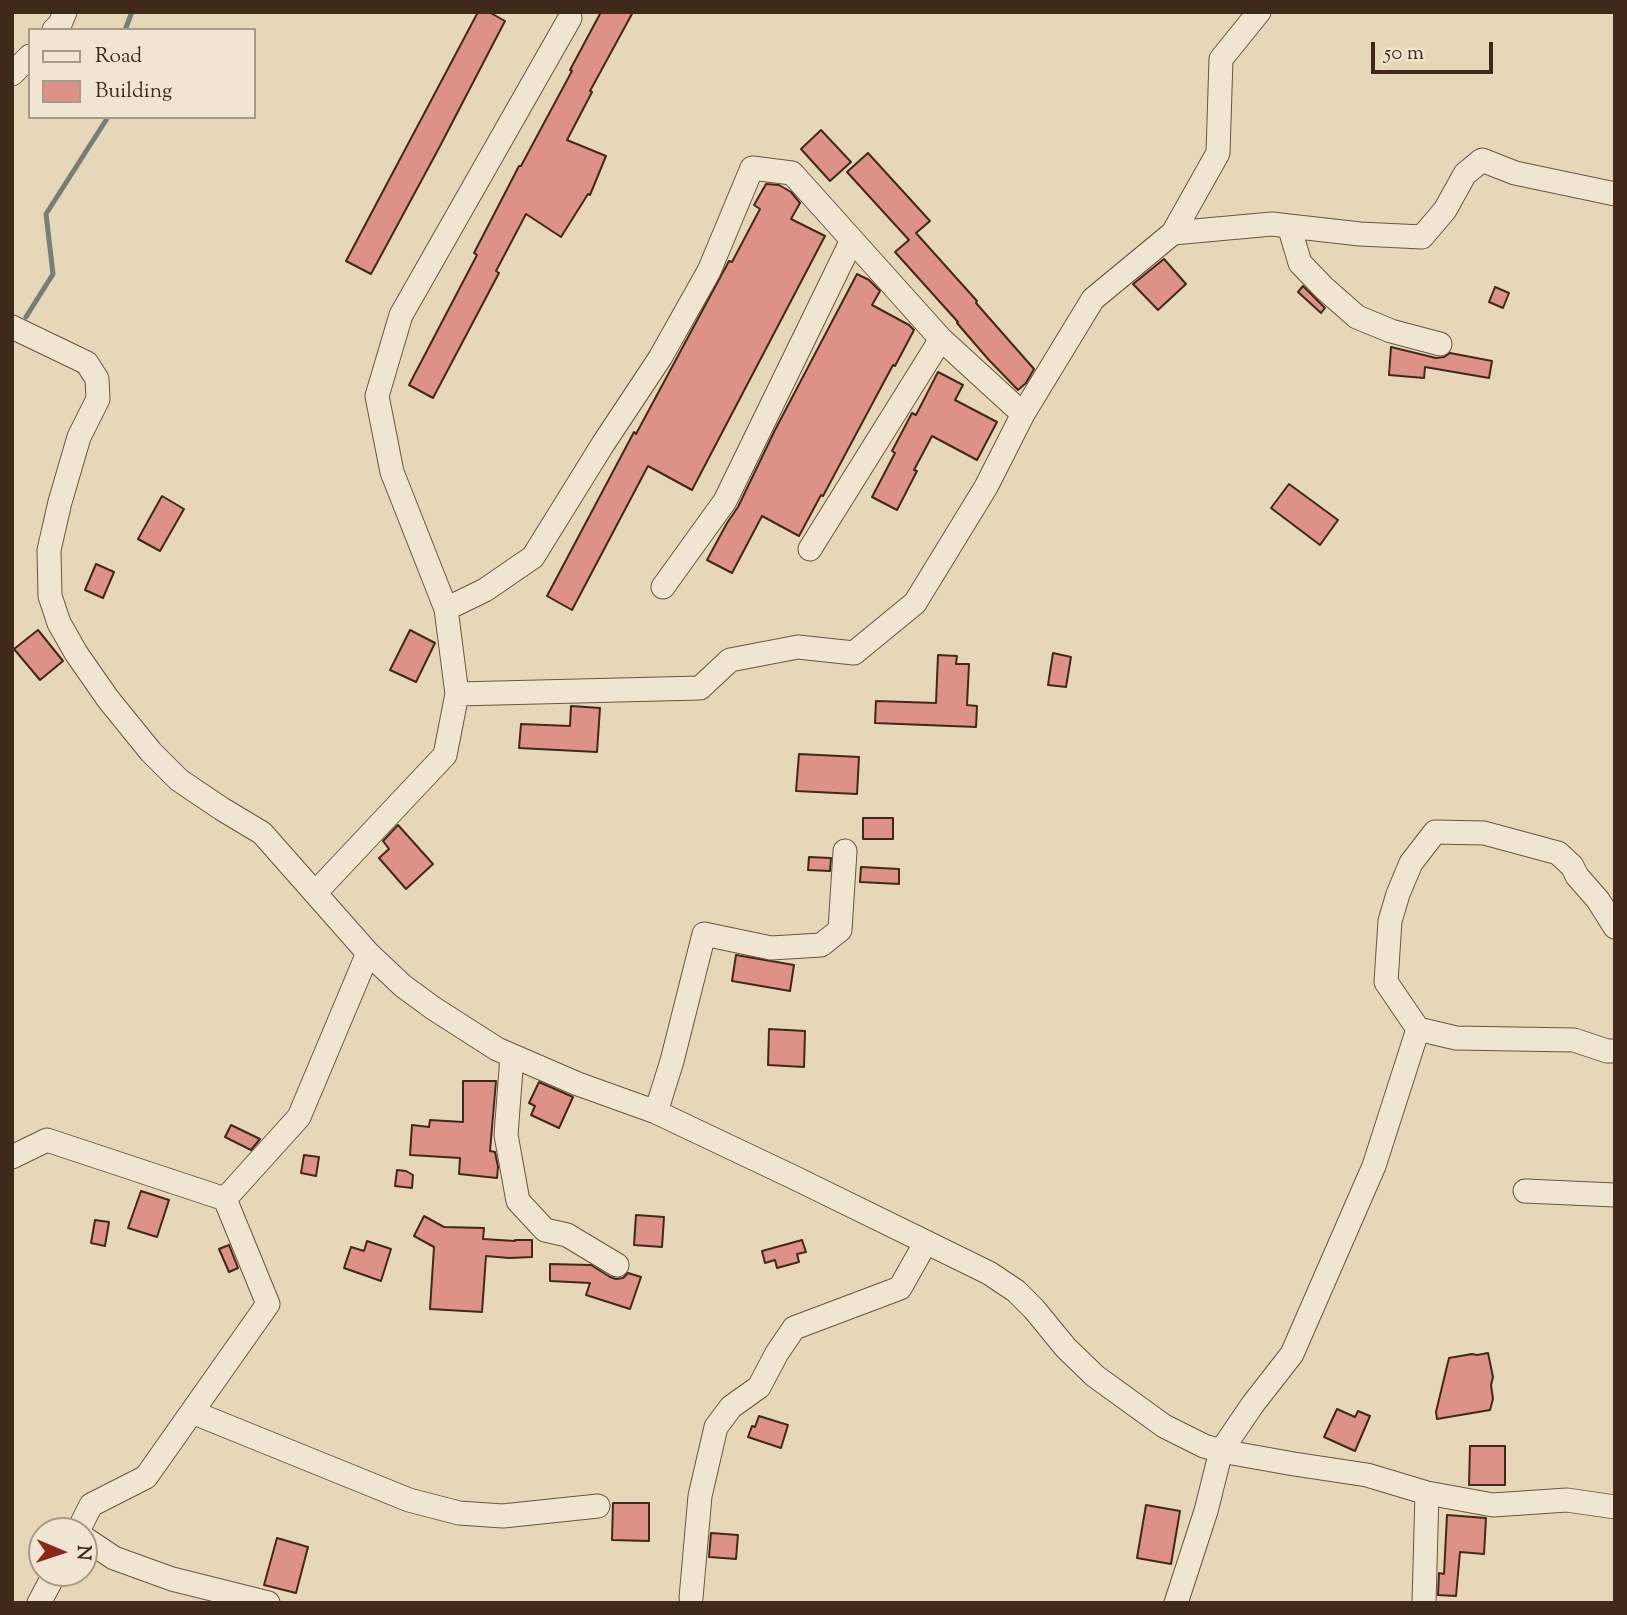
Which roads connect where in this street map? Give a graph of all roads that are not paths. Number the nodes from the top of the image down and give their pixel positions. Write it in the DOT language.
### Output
graph roads {
  1 [pos="65,12"];
  2 [pos="1259,12"];
  3 [pos="570,18"];
  4 [pos="56,28"];
  5 [pos="28,59"];
  6 [pos="12,74"];
  7 [pos="1615,194"];
  8 [pos="1289,226"];
  9 [pos="1173,233"];
  10 [pos="852,240"];
  11 [pos="12,327"];
  12 [pos="941,339"];
  13 [pos="1440,344"];
  14 [pos="1023,414"];
  15 [pos="810,549"];
  16 [pos="663,587"];
  17 [pos="446,609"];
  18 [pos="457,694"];
  19 [pos="845,851"];
  20 [pos="316,892"];
  21 [pos="1615,927"];
  22 [pos="368,953"];
  23 [pos="1418,1029"];
  24 [pos="1615,1051"];
  25 [pos="512,1056"];
  26 [pos="656,1112"];
  27 [pos="12,1157"];
  28 [pos="1525,1191"];
  29 [pos="1615,1195"];
  30 [pos="225,1199"];
  31 [pos="926,1242"];
  32 [pos="617,1265"];
  33 [pos="192,1412"];
  34 [pos="1221,1451"];
  35 [pos="1427,1493"];
  36 [pos="598,1506"];
  37 [pos="1615,1507"];
  38 [pos="85,1517"];
  39 [pos="98,1547"];
  40 [pos="48,1587"];
  41 [pos="691,1598"];
  42 [pos="39,1603"];
  43 [pos="268,1603"];
  44 [pos="1176,1603"];
  45 [pos="1424,1603"];
  1 -- 4 [label="street"];
  2 -- 9 [label="street"];
  3 -- 17 [label="street"];
  5 -- 6 [label="street"];
  7 -- 8 [label="street"];
  8 -- 9 [label="street"];
  8 -- 13 [label="street"];
  9 -- 14 [label="street"];
  10 -- 12 [label="street"];
  10 -- 16 [label="street"];
  10 -- 17 [label="street"];
  11 -- 20 [label="street"];
  12 -- 14 [label="street"];
  12 -- 15 [label="street"];
  14 -- 18 [label="street"];
  17 -- 18 [label="street"];
  18 -- 20 [label="street"];
  19 -- 26 [label="street"];
  20 -- 22 [label="street"];
  21 -- 23 [label="street"];
  22 -- 25 [label="street"];
  22 -- 30 [label="street"];
  23 -- 24 [label="street"];
  23 -- 34 [label="street"];
  25 -- 26 [label="street"];
  25 -- 32 [label="street"];
  26 -- 31 [label="street"];
  27 -- 30 [label="street"];
  28 -- 29 [label="street"];
  30 -- 33 [label="street"];
  31 -- 34 [label="street"];
  31 -- 41 [label="street"];
  33 -- 36 [label="street"];
  33 -- 38 [label="street"];
  34 -- 35 [label="street"];
  34 -- 44 [label="street"];
  35 -- 37 [label="street"];
  35 -- 45 [label="street"];
  39 -- 43 [label="street"];
  40 -- 42 [label="street"];
}
